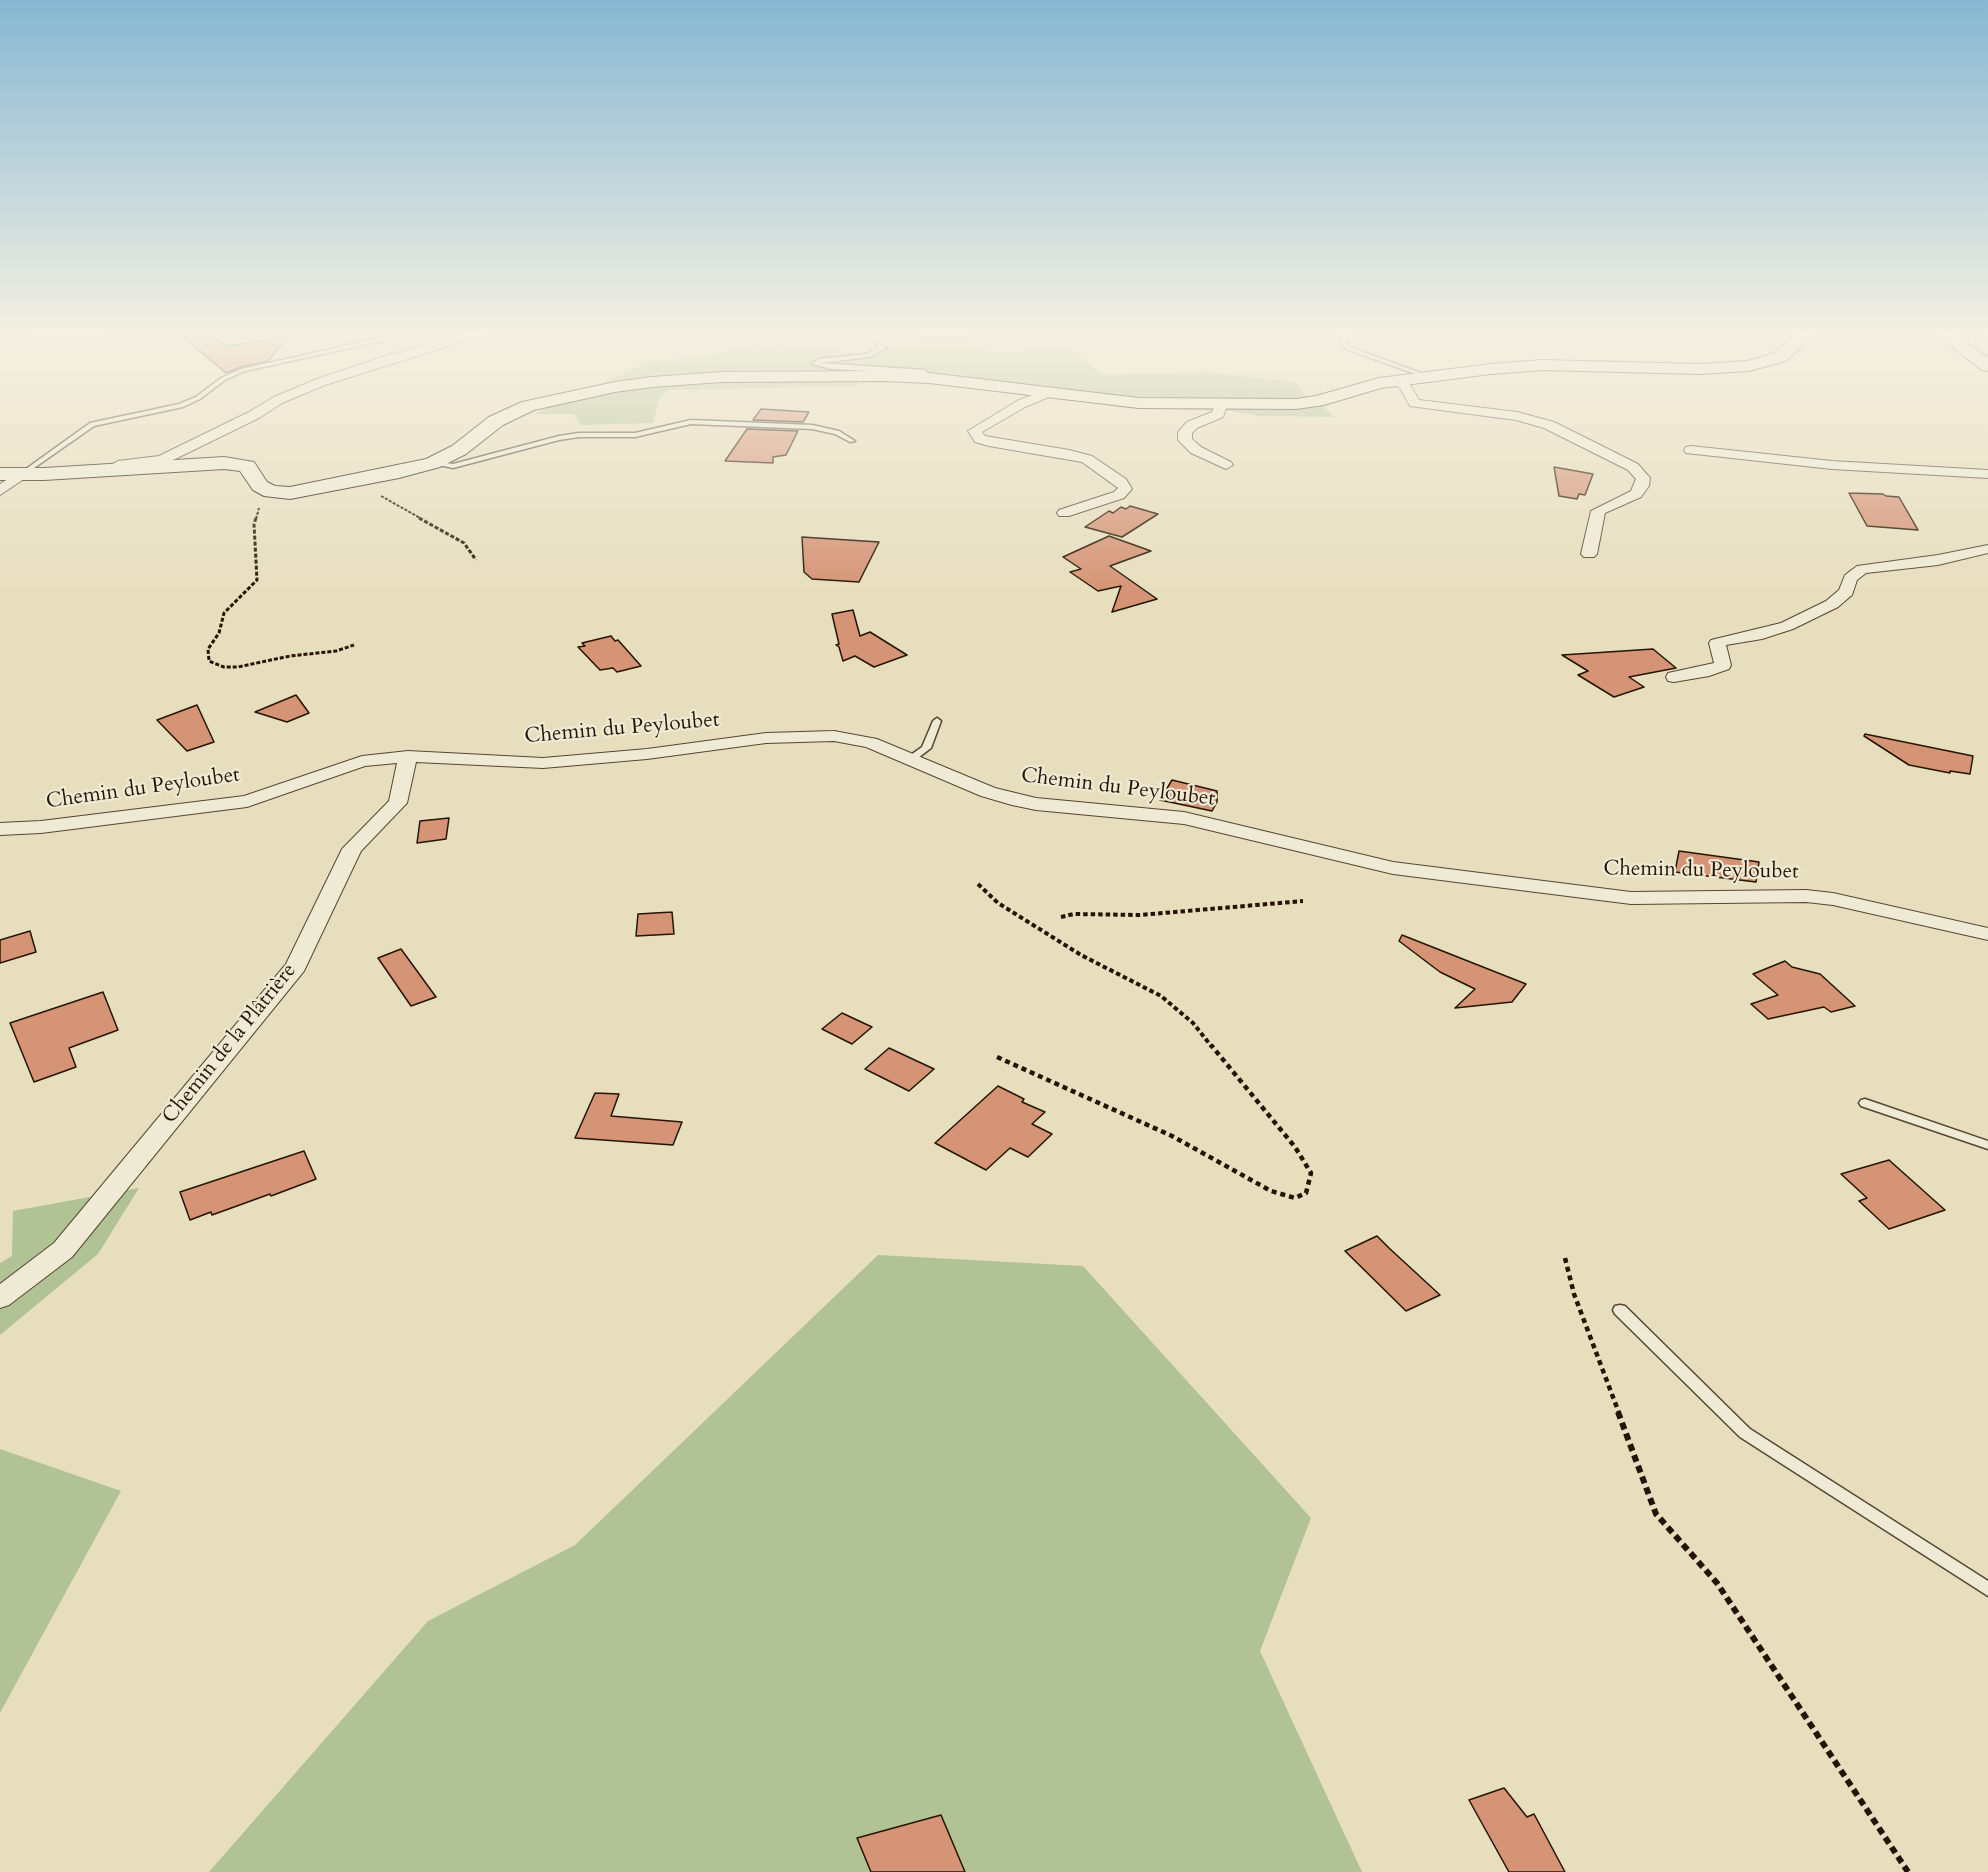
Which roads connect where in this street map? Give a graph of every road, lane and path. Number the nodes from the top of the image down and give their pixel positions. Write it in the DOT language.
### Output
graph roads {
  1 [pos="118,418"];
  2 [pos="247,418"];
  3 [pos="501,418"];
  4 [pos="997,418"];
  5 [pos="1208,418"];
  6 [pos="1525,418"];
  7 [pos="852,441"];
  8 [pos="1691,450"];
  9 [pos="433,463"];
  10 [pos="1226,465"];
  11 [pos="94,470"];
  12 [pos="0,474"];
  13 [pos="22,474"];
  14 [pos="1988,474"];
  15 [pos="0,491"];
  16 [pos="271,492"];
  17 [pos="374,495"];
  18 [pos="1064,513"];
  19 [pos="1988,549"];
  20 [pos="1589,554"];
  21 [pos="476,560"];
  22 [pos="354,645"];
  23 [pos="1674,677"];
  24 [pos="937,721"];
  25 [pos="408,756"];
  26 [pos="911,759"];
  27 [pos="22,827"];
  28 [pos="0,829"];
  29 [pos="0,837"];
  30 [pos="978,884"];
  31 [pos="1303,901"];
  32 [pos="1061,917"];
  33 [pos="1988,934"];
  34 [pos="997,1057"];
  35 [pos="1865,1103"];
  36 [pos="1988,1144"];
  37 [pos="1565,1258"];
  38 [pos="0,1298"];
  39 [pos="1620,1310"];
  40 [pos="1988,1589"];
  41 [pos="1908,1872"];
  1 -- 13 [label="lane"];
  2 -- 11 [label="street"];
  3 -- 9 [label="street"];
  4 -- 18 [label="street"];
  5 -- 10 [label="street"];
  6 -- 20 [label="street"];
  7 -- 9 [label="lane"];
  8 -- 14 [label="street"];
  9 -- 16 [label="street"];
  11 -- 13 [label="street"];
  11 -- 16 [label="street"];
  12 -- 13 [label="street"];
  13 -- 15 [label="street"];
  16 -- 22 [label="path"];
  17 -- 21 [label="path"];
  19 -- 23 [label="street"];
  24 -- 26 [label="lane"];
  25 -- 26 [label="street, Chemin du Peyloubet"];
  25 -- 27 [label="street, Chemin du Peyloubet"];
  25 -- 38 [label="street, Chemin de la Plâtrière"];
  26 -- 33 [label="street, Chemin du Peyloubet"];
  27 -- 28 [label="street, Chemin du Peyloubet"];
  27 -- 29 [label="street"];
  30 -- 34 [label="path"];
  31 -- 32 [label="path"];
  35 -- 36 [label="lane"];
  37 -- 41 [label="path"];
  39 -- 40 [label="lane"];
}
